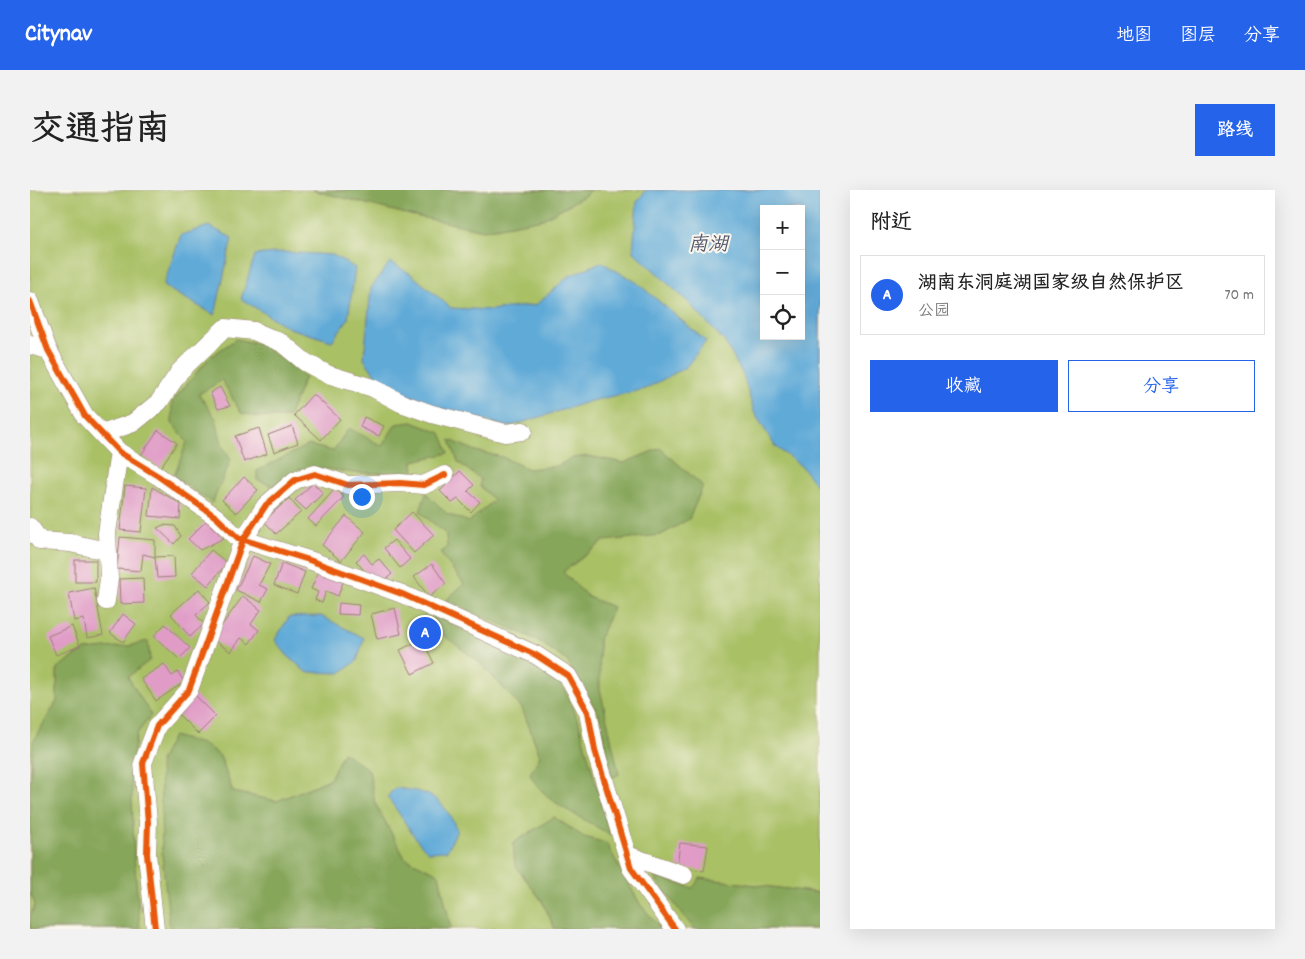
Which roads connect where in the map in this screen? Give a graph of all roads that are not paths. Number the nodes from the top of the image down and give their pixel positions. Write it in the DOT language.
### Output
graph roads {
  1 [pos="30,301"];
  2 [pos="30,345"];
  3 [pos="48,350"];
  4 [pos="523,431"];
  5 [pos="102,434"];
  6 [pos="119,452"];
  7 [pos="445,475"];
  8 [pos="30,527"];
  9 [pos="243,540"];
  10 [pos="108,551"];
  11 [pos="106,601"];
  12 [pos="627,855"];
  13 [pos="684,875"];
  14 [pos="155,929"];
  15 [pos="674,929"];
  1 -- 3 [label="street"];
  2 -- 3 [label="street"];
  3 -- 5 [label="street"];
  4 -- 5 [label="street"];
  5 -- 6 [label="street"];
  6 -- 9 [label="street"];
  6 -- 10 [label="street"];
  7 -- 9 [label="street"];
  8 -- 10 [label="street"];
  9 -- 12 [label="street"];
  9 -- 14 [label="street"];
  10 -- 11 [label="street"];
  12 -- 13 [label="street"];
  12 -- 15 [label="street"];
}
